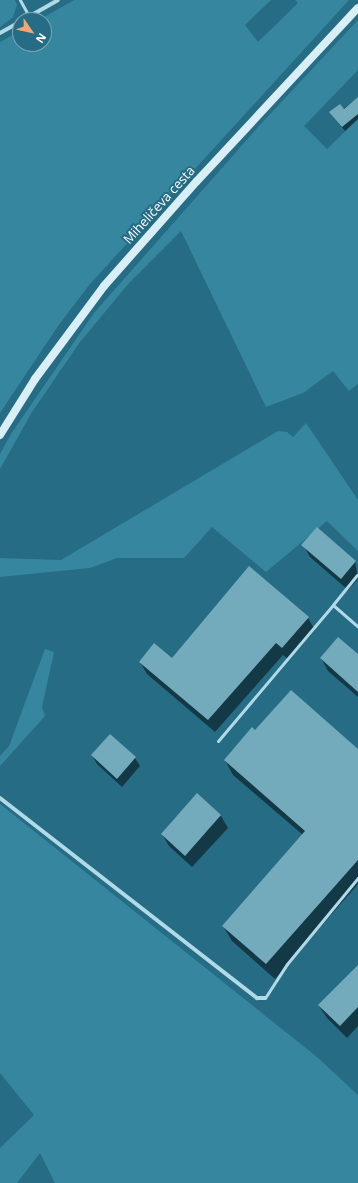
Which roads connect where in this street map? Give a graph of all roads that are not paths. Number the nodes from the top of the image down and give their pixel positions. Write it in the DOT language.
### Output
graph roads {
  1 [pos="20,0"];
  2 [pos="58,0"];
  3 [pos="358,8"];
  4 [pos="27,12"];
  5 [pos="36,12"];
  6 [pos="12,26"];
  7 [pos="0,33"];
  8 [pos="0,435"];
  9 [pos="357,575"];
  10 [pos="333,605"];
  11 [pos="358,627"];
  12 [pos="218,740"];
  13 [pos="0,798"];
  14 [pos="358,878"];
  15 [pos="265,998"];
  1 -- 4 [label="lane"];
  2 -- 5 [label="street"];
  3 -- 8 [label="street, Miheličeva cesta"];
  6 -- 7 [label="street"];
  9 -- 10 [label="lane"];
  10 -- 11 [label="lane"];
  10 -- 12 [label="lane"];
  13 -- 15 [label="street"];
  14 -- 15 [label="lane"];
}
